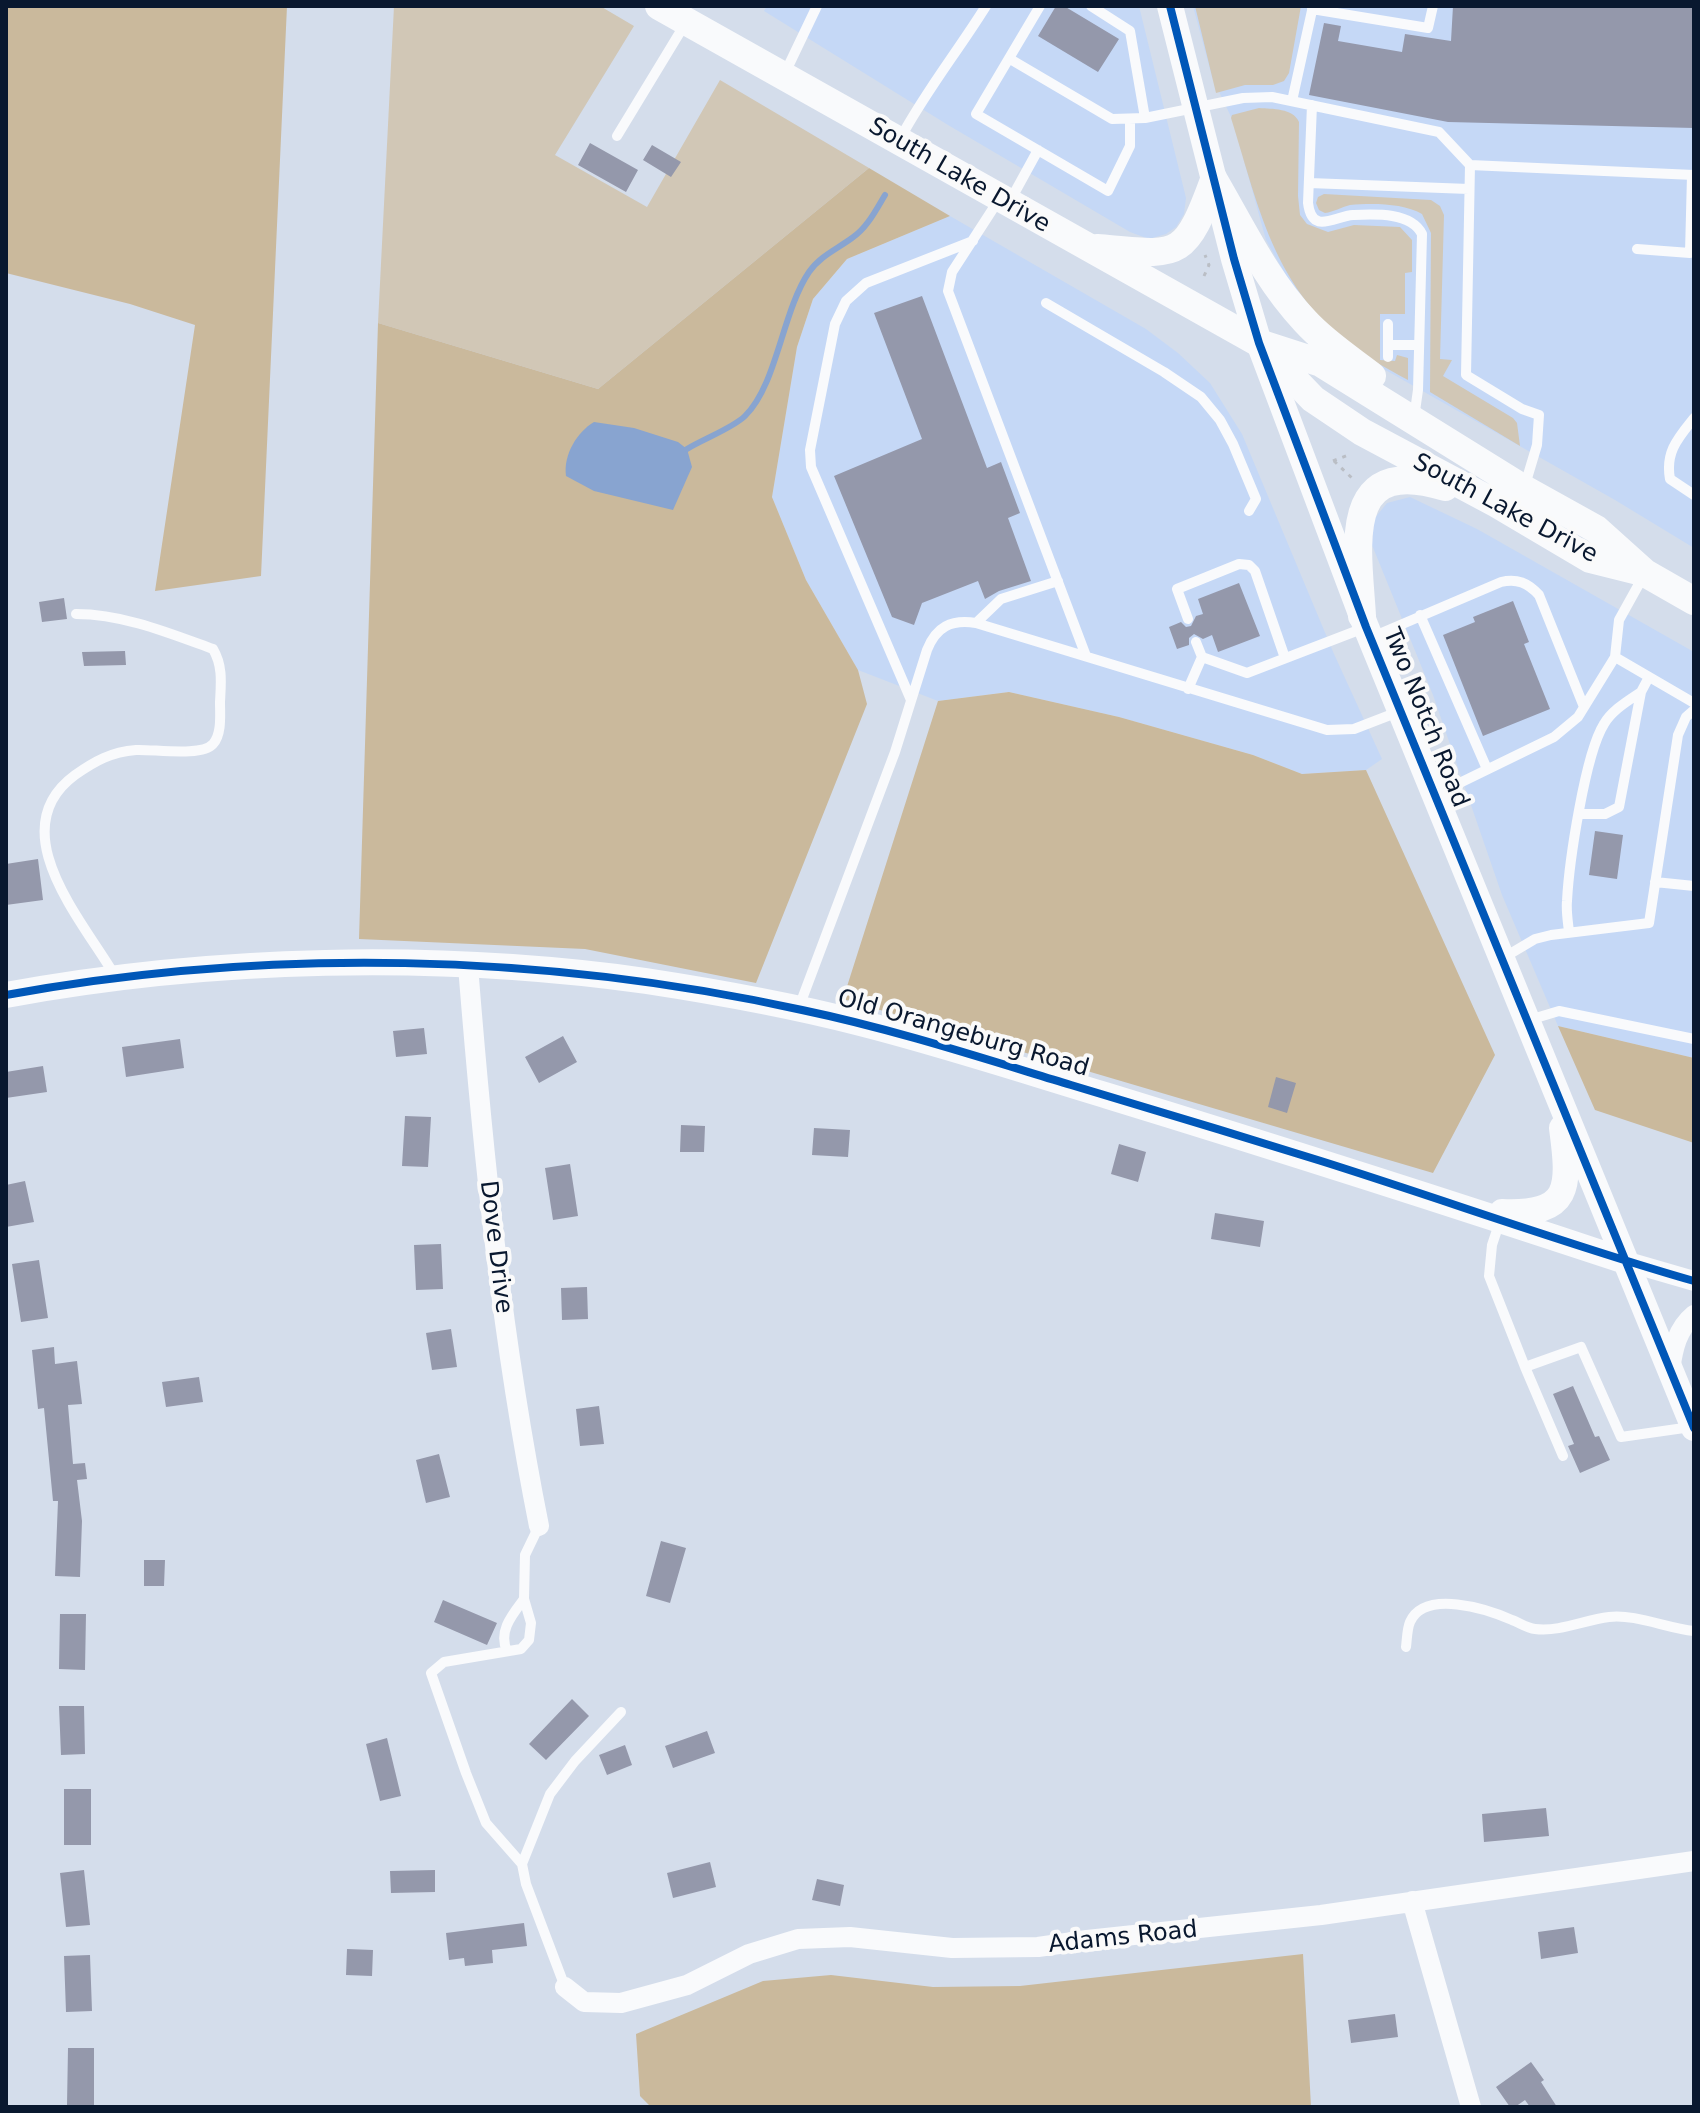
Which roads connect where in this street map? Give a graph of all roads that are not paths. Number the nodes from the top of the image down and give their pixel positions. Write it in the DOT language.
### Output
graph roads {
  1 [pos="659,6"];
  2 [pos="817,6"];
  3 [pos="986,6"];
  4 [pos="1040,6"];
  5 [pos="1091,6"];
  6 [pos="1170,6"];
  7 [pos="1433,6"];
  8 [pos="1313,8"];
  9 [pos="686,22"];
  10 [pos="1010,59"];
  11 [pos="782,78"];
  12 [pos="1292,101"];
  13 [pos="1312,105"];
  14 [pos="1195,109"];
  15 [pos="1145,118"];
  16 [pos="1130,119"];
  17 [pos="617,136"];
  18 [pos="899,141"];
  19 [pos="1038,150"];
  20 [pos="1470,165"];
  21 [pos="1693,175"];
  22 [pos="1214,180"];
  23 [pos="1309,183"];
  24 [pos="1469,189"];
  25 [pos="1004,201"];
  26 [pos="973,241"];
  27 [pos="1085,247"];
  28 [pos="1637,249"];
  29 [pos="1046,303"];
  30 [pos="1388,324"];
  31 [pos="1259,343"];
  32 [pos="1419,345"];
  33 [pos="1694,418"];
  34 [pos="1414,420"];
  35 [pos="1524,489"];
  36 [pos="1694,495"];
  37 [pos="1497,504"];
  38 [pos="1249,511"];
  39 [pos="1645,573"];
  40 [pos="1058,581"];
  41 [pos="1694,601"];
  42 [pos="76,614"];
  43 [pos="1420,615"];
  44 [pos="1188,619"];
  45 [pos="976,623"];
  46 [pos="1366,627"];
  47 [pos="1196,642"];
  48 [pos="1086,656"];
  49 [pos="1202,657"];
  50 [pos="1615,657"];
  51 [pos="1285,658"];
  52 [pos="1649,677"];
  53 [pos="1188,689"];
  54 [pos="1641,692"];
  55 [pos="911,700"];
  56 [pos="1694,703"];
  57 [pos="1584,707"];
  58 [pos="1694,710"];
  59 [pos="1400,711"];
  60 [pos="1487,769"];
  61 [pos="1434,795"];
  62 [pos="1579,814"];
  63 [pos="1655,882"];
  64 [pos="1694,886"];
  65 [pos="1569,932"];
  66 [pos="1501,959"];
  67 [pos="468,966"];
  68 [pos="116,978"];
  69 [pos="6,995"];
  70 [pos="798,1009"];
  71 [pos="1527,1020"];
  72 [pos="1694,1039"];
  73 [pos="1558,1097"];
  74 [pos="1475,1211"];
  75 [pos="1500,1220"];
  76 [pos="1625,1261"];
  77 [pos="1694,1281"];
  78 [pos="1694,1315"];
  79 [pos="1525,1367"];
  80 [pos="1670,1370"];
  81 [pos="1694,1427"];
  82 [pos="1563,1456"];
  83 [pos="539,1526"];
  84 [pos="524,1599"];
  85 [pos="1694,1631"];
  86 [pos="1406,1647"];
  87 [pos="507,1651"];
  88 [pos="621,1712"];
  89 [pos="1694,1861"];
  90 [pos="522,1864"];
  91 [pos="1412,1901"];
  92 [pos="565,1987"];
  93 [pos="1471,2107"];
  1 -- 9 [label="main road, South Lake Drive"];
  2 -- 11 [label="lane"];
  3 -- 18 [label="lane"];
  4 -- 10 [label="lane"];
  5 -- 15 [label="lane"];
  6 -- 14 [label="street, Two Notch Road"];
  7 -- 8 [label="lane"];
  8 -- 12 [label="lane"];
  9 -- 11 [label="main road, South Lake Drive"];
  9 -- 17 [label="lane"];
  10 -- 16 [label="lane"];
  10 -- 19 [label="lane"];
  11 -- 18 [label="main road, South Lake Drive"];
  12 -- 13 [label="lane"];
  12 -- 14 [label="lane"];
  13 -- 20 [label="lane"];
  13 -- 23 [label="lane"];
  14 -- 15 [label="lane"];
  14 -- 22 [label="street, Two Notch Road"];
  15 -- 16 [label="lane"];
  16 -- 19 [label="lane"];
  18 -- 25 [label="main road, South Lake Drive"];
  19 -- 25 [label="lane"];
  20 -- 21 [label="lane"];
  20 -- 24 [label="lane"];
  21 -- 28 [label="lane"];
  22 -- 27 [label="main road"];
  22 -- 31 [label="street, Two Notch Road"];
  22 -- 34 [label="main road"];
  23 -- 24 [label="lane"];
  23 -- 32 [label="lane"];
  24 -- 35 [label="lane"];
  25 -- 26 [label="lane"];
  25 -- 27 [label="main road, South Lake Drive"];
  26 -- 40 [label="lane"];
  26 -- 55 [label="lane"];
  27 -- 31 [label="main road, South Lake Drive"];
  29 -- 38 [label="lane"];
  30 -- 32 [label="lane"];
  31 -- 34 [label="main road, South Lake Drive"];
  31 -- 37 [label="main road, South Lake Drive"];
  31 -- 46 [label="street, Two Notch Road"];
  32 -- 34 [label="lane"];
  33 -- 36 [label="lane"];
  34 -- 35 [label="main road, South Lake Drive"];
  35 -- 39 [label="main road, South Lake Drive"];
  37 -- 39 [label="main road, South Lake Drive"];
  37 -- 46 [label="main road"];
  39 -- 41 [label="main road, South Lake Drive"];
  39 -- 50 [label="lane"];
  40 -- 45 [label="lane"];
  40 -- 48 [label="lane"];
  42 -- 68 [label="lane"];
  43 -- 46 [label="lane"];
  43 -- 57 [label="lane"];
  43 -- 60 [label="lane"];
  44 -- 51 [label="lane"];
  45 -- 48 [label="lane"];
  45 -- 55 [label="lane"];
  46 -- 51 [label="lane"];
  46 -- 59 [label="street, Two Notch Road"];
  47 -- 49 [label="lane"];
  48 -- 53 [label="lane"];
  49 -- 51 [label="lane"];
  49 -- 53 [label="lane"];
  50 -- 52 [label="lane"];
  50 -- 57 [label="lane"];
  52 -- 54 [label="lane"];
  52 -- 56 [label="lane"];
  53 -- 59 [label="lane"];
  54 -- 62 [label="lane"];
  54 -- 62 [label="lane"];
  55 -- 70 [label="lane"];
  57 -- 60 [label="lane"];
  58 -- 63 [label="lane"];
  59 -- 61 [label="street, Two Notch Road"];
  60 -- 61 [label="lane"];
  61 -- 66 [label="street, Two Notch Road"];
  62 -- 65 [label="lane"];
  63 -- 64 [label="lane"];
  63 -- 65 [label="lane"];
  65 -- 66 [label="lane"];
  66 -- 71 [label="street, Two Notch Road"];
  67 -- 68 [label="street, Old Orangeburg Road"];
  67 -- 70 [label="street, Old Orangeburg Road"];
  67 -- 83 [label="street, Dove Drive"];
  68 -- 69 [label="street, Old Orangeburg Road"];
  70 -- 74 [label="street, Old Orangeburg Road"];
  71 -- 72 [label="lane"];
  71 -- 73 [label="street, Two Notch Road"];
  73 -- 74 [label="street"];
  73 -- 76 [label="street, Two Notch Road"];
  74 -- 75 [label="street, Old Orangeburg Road"];
  75 -- 76 [label="street, Old Orangeburg Road"];
  75 -- 79 [label="lane"];
  76 -- 77 [label="street, Old Orangeburg Road"];
  76 -- 80 [label="street, Two Notch Road"];
  78 -- 80 [label="street"];
  79 -- 81 [label="lane"];
  79 -- 82 [label="lane"];
  80 -- 81 [label="street, Two Notch Road"];
  83 -- 84 [label="lane"];
  84 -- 87 [label="lane"];
  84 -- 87 [label="lane"];
  85 -- 86 [label="lane"];
  87 -- 90 [label="lane"];
  88 -- 90 [label="lane"];
  89 -- 91 [label="street, Adams Road"];
  90 -- 92 [label="lane"];
  91 -- 92 [label="street, Adams Road"];
  91 -- 93 [label="street"];
}
